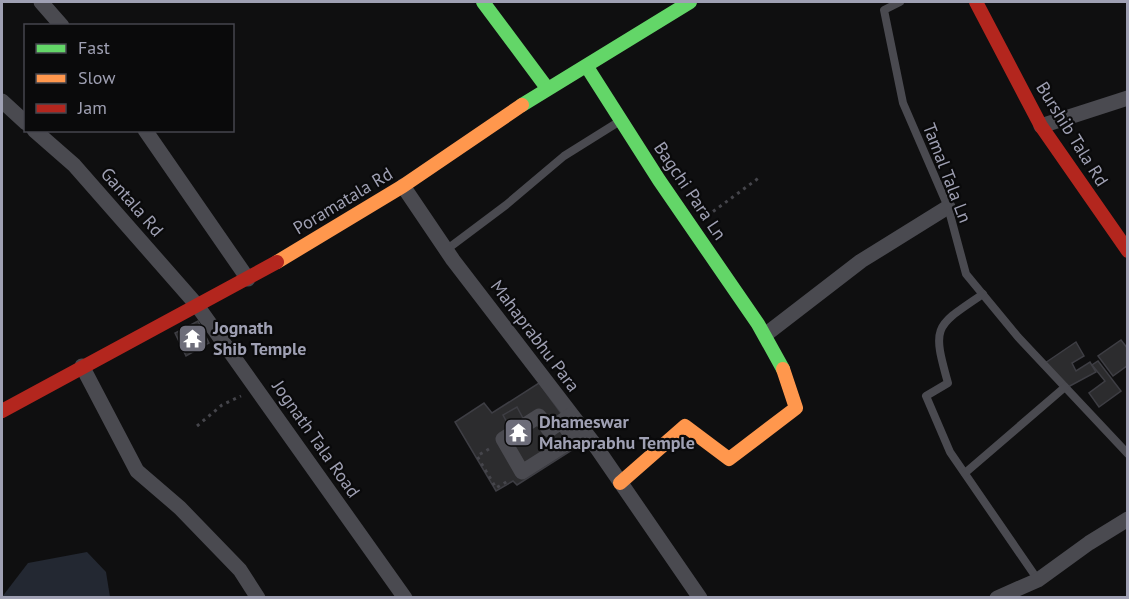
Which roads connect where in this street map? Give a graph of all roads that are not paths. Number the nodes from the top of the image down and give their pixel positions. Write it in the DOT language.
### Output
graph roads {
  1 [pos="41,2"];
  2 [pos="483,2"];
  3 [pos="900,2"];
  4 [pos="975,2"];
  5 [pos="679,5"];
  6 [pos="60,24"];
  7 [pos="587,68"];
  8 [pos="547,88"];
  9 [pos="1128,98"];
  10 [pos="2,101"];
  11 [pos="24,121"];
  12 [pos="620,121"];
  13 [pos="1041,126"];
  14 [pos="36,132"];
  15 [pos="147,132"];
  16 [pos="403,186"];
  17 [pos="948,207"];
  18 [pos="446,250"];
  19 [pos="1128,251"];
  20 [pos="248,279"];
  21 [pos="983,294"];
  22 [pos="196,304"];
  23 [pos="765,335"];
  24 [pos="82,366"];
  25 [pos="1065,387"];
  26 [pos="2,411"];
  27 [pos="566,418"];
  28 [pos="1128,454"];
  29 [pos="965,473"];
  30 [pos="620,483"];
  31 [pos="1128,519"];
  32 [pos="1038,580"];
  33 [pos="258,597"];
  34 [pos="405,597"];
  35 [pos="700,597"];
  36 [pos="997,597"];
  1 -- 6 [label="street"];
  2 -- 8 [label="main road"];
  3 -- 17 [label="lane, Tamal Tala Ln"];
  4 -- 13 [label="main road, Burshib Tala Rd"];
  5 -- 7 [label="main road, Poramatala Rd"];
  7 -- 8 [label="main road, Poramatala Rd"];
  7 -- 12 [label="main road, Bagchi Para Ln"];
  8 -- 16 [label="main road, Poramatala Rd"];
  9 -- 13 [label="street"];
  10 -- 11 [label="street"];
  12 -- 18 [label="lane"];
  12 -- 23 [label="main road, Bagchi Para Ln"];
  13 -- 19 [label="main road, Burshib Tala Rd"];
  14 -- 22 [label="street, Gantala Rd"];
  15 -- 20 [label="street"];
  16 -- 18 [label="street, Mahaprabhu Para"];
  16 -- 20 [label="main road, Poramatala Rd"];
  17 -- 21 [label="lane, Tamal Tala Ln"];
  17 -- 23 [label="street"];
  18 -- 27 [label="street, Mahaprabhu Para"];
  20 -- 22 [label="main road, Poramatala Rd"];
  21 -- 25 [label="lane, Tamal Tala Ln"];
  21 -- 29 [label="lane"];
  22 -- 24 [label="main road, Poramatala Rd"];
  22 -- 34 [label="street, Jognath Tala Road"];
  23 -- 30 [label="main road, Bagchi Para Ln"];
  24 -- 26 [label="main road, Poramatala Rd"];
  24 -- 33 [label="street"];
  25 -- 28 [label="lane, Tamal Tala Ln"];
  25 -- 29 [label="lane"];
  27 -- 27 [label="street"];
  27 -- 30 [label="street, Mahaprabhu Para"];
  29 -- 32 [label="lane"];
  30 -- 35 [label="street, Mahaprabhu Para"];
  31 -- 32 [label="street"];
  32 -- 36 [label="street"];
}
